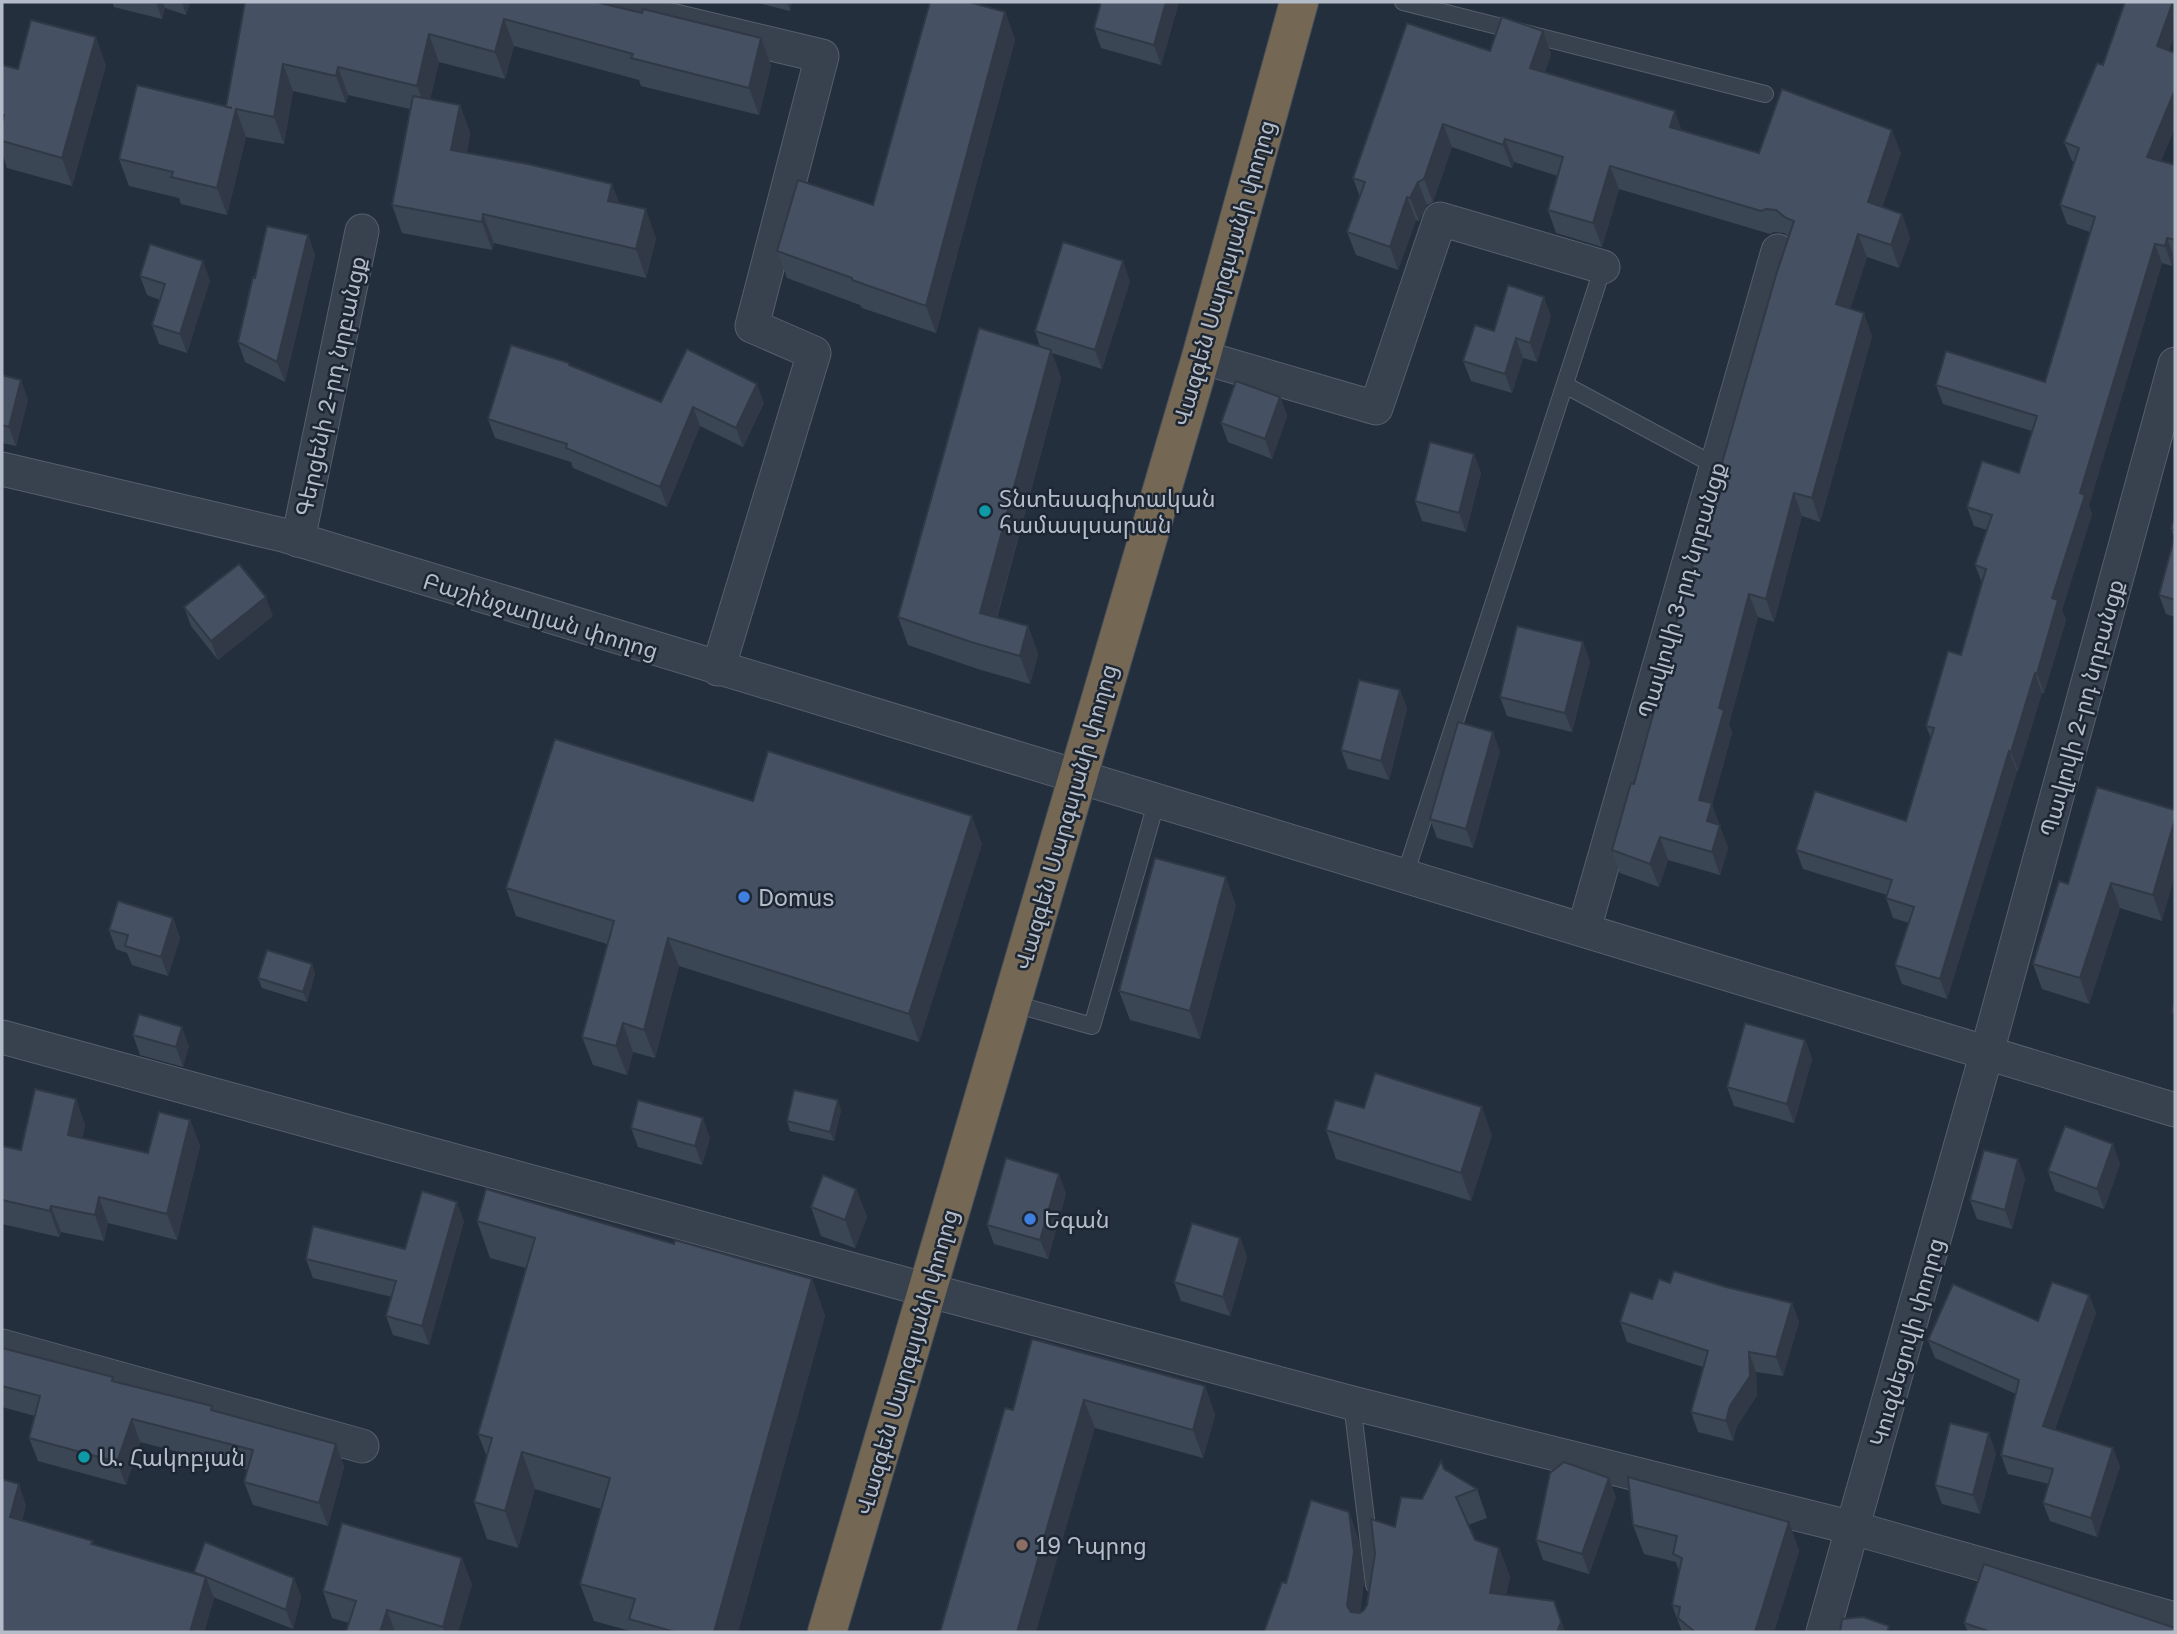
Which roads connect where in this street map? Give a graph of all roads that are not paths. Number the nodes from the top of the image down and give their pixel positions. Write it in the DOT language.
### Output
graph roads {
  1 [pos="595,2"];
  2 [pos="1299,2"];
  3 [pos="1403,2"];
  4 [pos="1765,94"];
  5 [pos="362,231"];
  6 [pos="1778,251"];
  7 [pos="1603,267"];
  8 [pos="1201,357"];
  9 [pos="2175,363"];
  10 [pos="1565,384"];
  11 [pos="1716,466"];
  12 [pos="2,469"];
  13 [pos="298,540"];
  14 [pos="718,668"];
  15 [pos="1076,777"];
  16 [pos="1157,800"];
  17 [pos="1405,875"];
  18 [pos="1584,929"];
  19 [pos="1011,1003"];
  20 [pos="2,1037"];
  21 [pos="1987,1052"];
  22 [pos="2175,1110"];
  23 [pos="927,1290"];
  24 [pos="2,1346"];
  25 [pos="1352,1403"];
  26 [pos="362,1446"];
  27 [pos="1853,1528"];
  28 [pos="1371,1607"];
  29 [pos="2175,1619"];
  30 [pos="827,1632"];
  31 [pos="1823,1632"];
  1 -- 14 [label="street"];
  2 -- 8 [label="highway, Վազգեն Սարգսյանի փողոց"];
  3 -- 4 [label="lane"];
  5 -- 13 [label="street, Գերցենի 2-րդ նրբանցք"];
  6 -- 11 [label="street, Պավլովի 3-րդ նրբանցք"];
  7 -- 8 [label="street"];
  7 -- 10 [label="lane"];
  8 -- 15 [label="highway, Վազգեն Սարգսյանի փողոց"];
  9 -- 21 [label="street, Պավլովի 2-րդ նրբանցք"];
  10 -- 11 [label="lane"];
  10 -- 17 [label="lane"];
  11 -- 18 [label="street, Պավլովի 3-րդ նրբանցք"];
  12 -- 13 [label="street, Բաշինջաղյան փողոց"];
  13 -- 14 [label="street, Բաշինջաղյան փողոց"];
  14 -- 15 [label="street, Բաշինջաղյան փողոց"];
  15 -- 16 [label="street, Բաշինջաղյան փողոց"];
  15 -- 19 [label="highway, Վազգեն Սարգսյանի փողոց"];
  16 -- 17 [label="street, Բաշինջաղյան փողոց"];
  16 -- 19 [label="lane"];
  17 -- 18 [label="street, Բաշինջաղյան փողոց"];
  18 -- 21 [label="street, Բաշինջաղյան փողոց"];
  19 -- 23 [label="highway, Վազգեն Սարգսյանի փողոց"];
  20 -- 23 [label="street"];
  21 -- 22 [label="street, Բաշինջաղյան փողոց"];
  21 -- 27 [label="street, Կուզնեցովի փողոց"];
  23 -- 25 [label="street"];
  23 -- 30 [label="highway, Վազգեն Սարգսյանի փողոց"];
  24 -- 26 [label="street"];
  25 -- 27 [label="street"];
  25 -- 28 [label="lane"];
  27 -- 29 [label="street"];
  27 -- 31 [label="street, Կուզնեցովի փողոց"];
}
